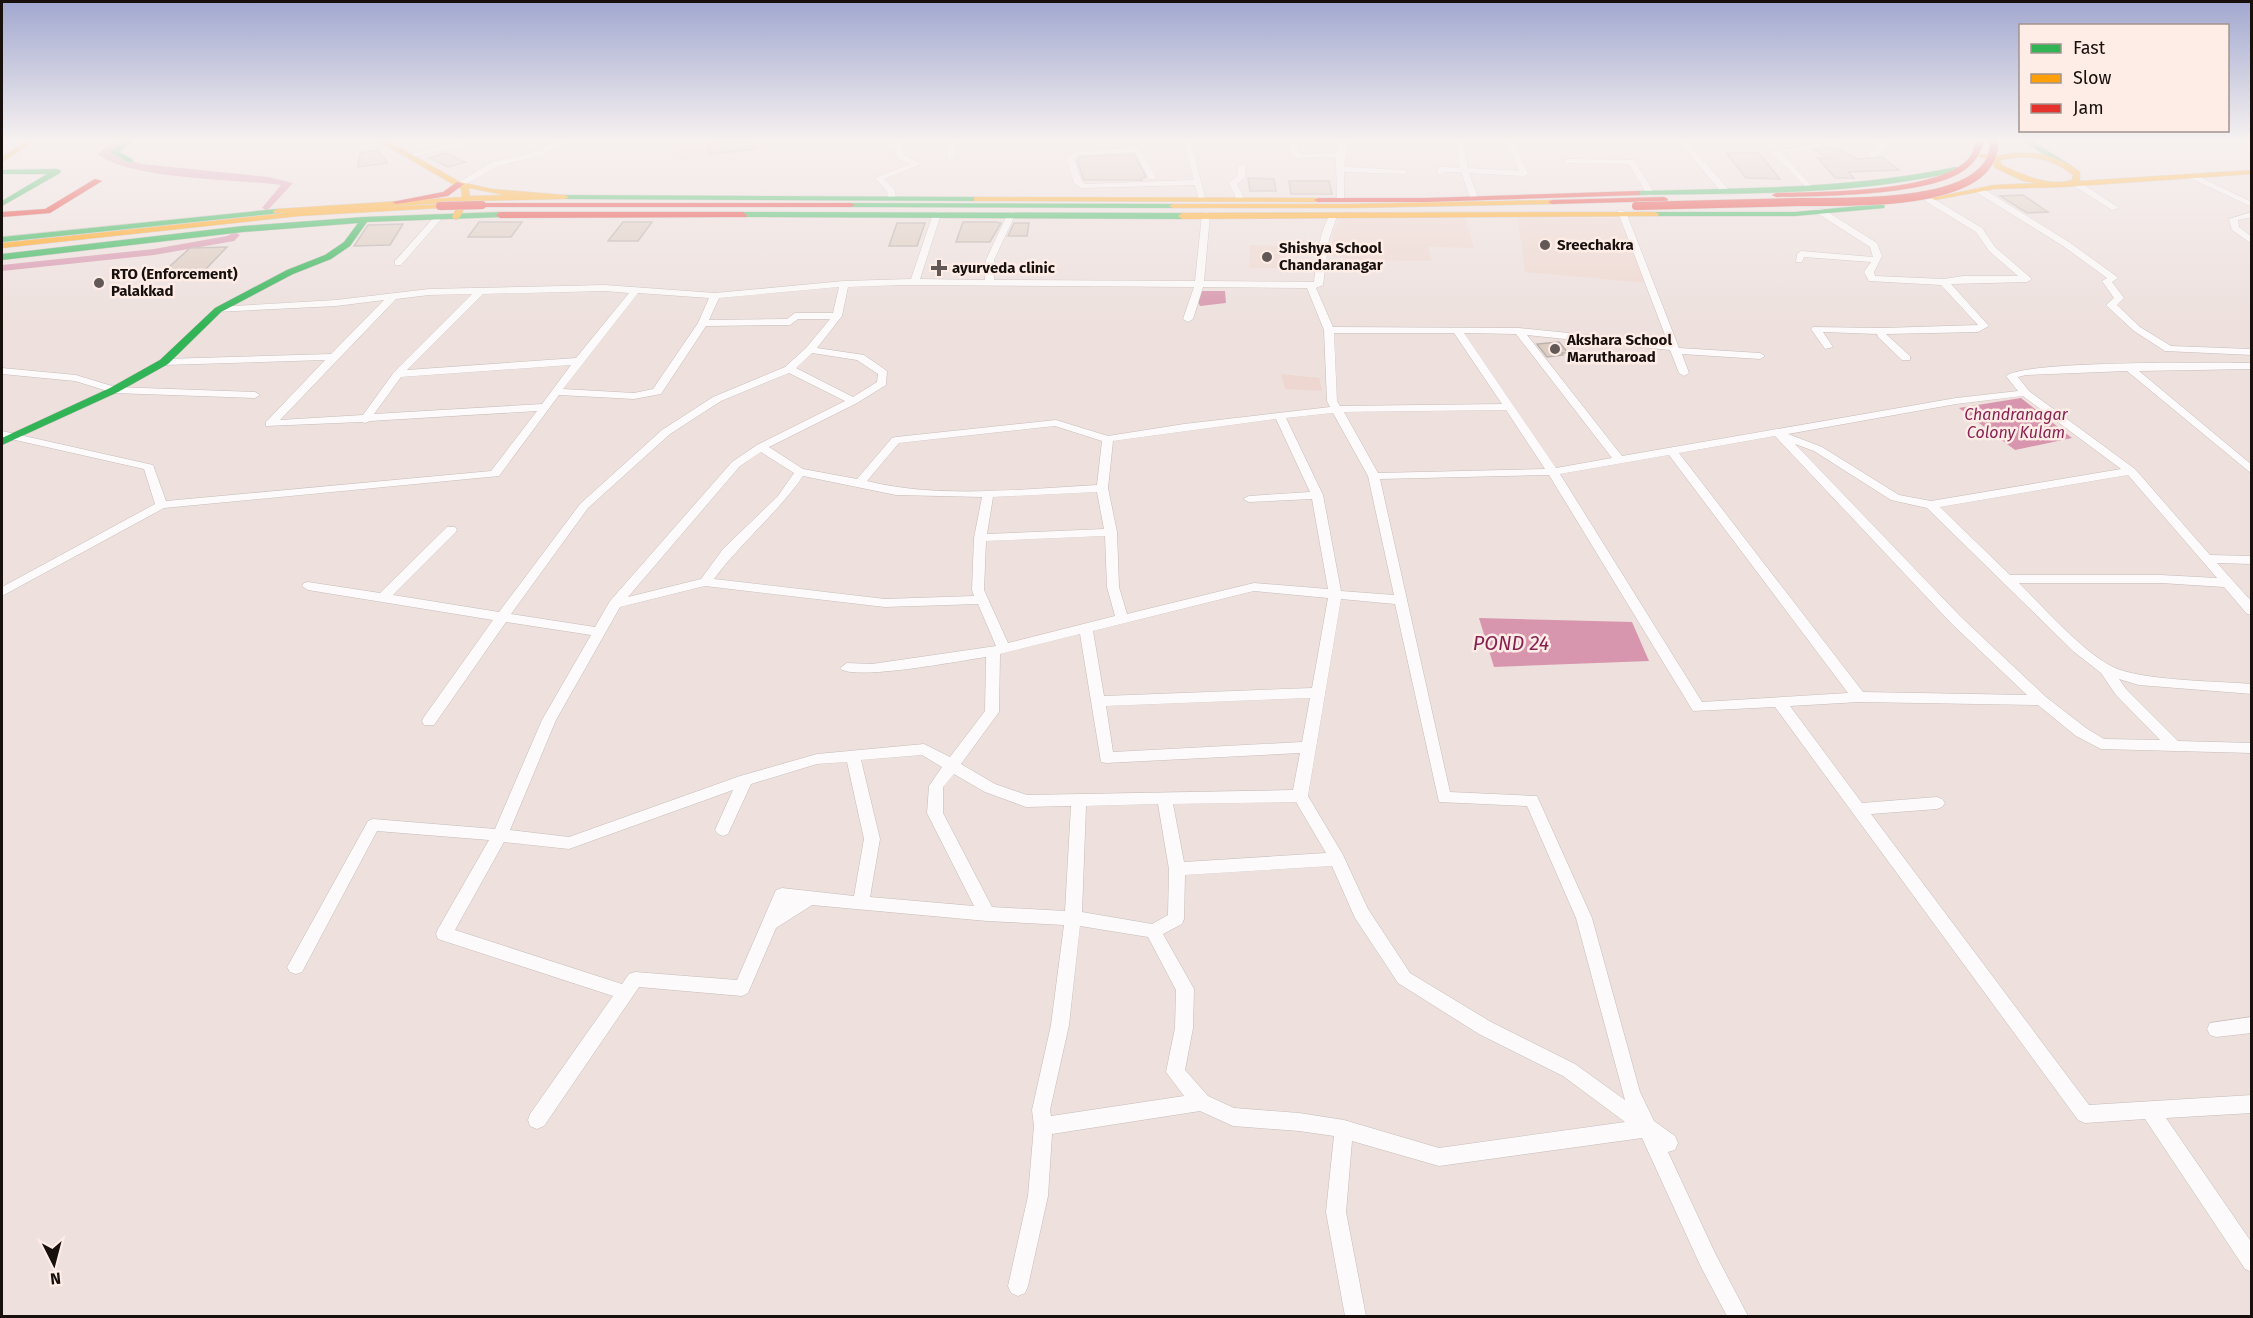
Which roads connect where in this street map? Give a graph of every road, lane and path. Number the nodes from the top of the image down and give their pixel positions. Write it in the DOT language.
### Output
graph roads {
  1 [pos="63,203"];
  2 [pos="389,203"];
  3 [pos="463,203"];
  4 [pos="1513,203"];
  5 [pos="1769,203"];
  6 [pos="1899,203"];
  7 [pos="1934,203"];
  8 [pos="1999,203"];
  9 [pos="2105,203"];
  10 [pos="479,208"];
  11 [pos="2115,208"];
  12 [pos="438,212"];
  13 [pos="1622,212"];
  14 [pos="1820,212"];
  15 [pos="937,214"];
  16 [pos="2252,214"];
  17 [pos="2,215"];
  18 [pos="1011,215"];
  19 [pos="1206,216"];
  20 [pos="456,217"];
  21 [pos="364,220"];
  22 [pos="1332,220"];
  23 [pos="2,240"];
  24 [pos="2252,242"];
  25 [pos="2,246"];
  26 [pos="2,252"];
  27 [pos="2,257"];
  28 [pos="1799,260"];
  29 [pos="1877,260"];
  30 [pos="398,263"];
  31 [pos="915,282"];
  32 [pos="989,282"];
  33 [pos="1944,282"];
  34 [pos="844,284"];
  35 [pos="1199,285"];
  36 [pos="1310,285"];
  37 [pos="480,291"];
  38 [pos="636,291"];
  39 [pos="393,296"];
  40 [pos="715,296"];
  41 [pos="218,310"];
  42 [pos="837,316"];
  43 [pos="1188,319"];
  44 [pos="703,323"];
  45 [pos="1329,330"];
  46 [pos="1457,330"];
  47 [pos="1519,331"];
  48 [pos="1883,331"];
  49 [pos="1828,347"];
  50 [pos="1675,349"];
  51 [pos="810,350"];
  52 [pos="2252,352"];
  53 [pos="1760,356"];
  54 [pos="334,357"];
  55 [pos="1906,358"];
  56 [pos="579,361"];
  57 [pos="164,362"];
  58 [pos="2252,366"];
  59 [pos="2129,367"];
  60 [pos="789,369"];
  61 [pos="2,371"];
  62 [pos="1684,373"];
  63 [pos="398,374"];
  64 [pos="114,390"];
  65 [pos="558,392"];
  66 [pos="2025,393"];
  67 [pos="255,395"];
  68 [pos="853,401"];
  69 [pos="546,407"];
  70 [pos="1509,407"];
  71 [pos="1336,409"];
  72 [pos="1281,416"];
  73 [pos="365,420"];
  74 [pos="1779,434"];
  75 [pos="5,438"];
  76 [pos="1108,440"];
  77 [pos="761,447"];
  78 [pos="1672,452"];
  79 [pos="1620,461"];
  80 [pos="2131,471"];
  81 [pos="2252,471"];
  82 [pos="800,472"];
  83 [pos="1553,472"];
  84 [pos="1374,476"];
  85 [pos="860,483"];
  86 [pos="1102,488"];
  87 [pos="988,494"];
  88 [pos="1317,495"];
  89 [pos="1249,499"];
  90 [pos="161,504"];
  91 [pos="1931,505"];
  92 [pos="451,530"];
  93 [pos="1111,532"];
  94 [pos="980,538"];
  95 [pos="2210,559"];
  96 [pos="2252,560"];
  97 [pos="2007,579"];
  98 [pos="705,582"];
  99 [pos="2230,583"];
  100 [pos="308,586"];
  101 [pos="2,592"];
  102 [pos="1335,594"];
  103 [pos="383,598"];
  104 [pos="982,600"];
  105 [pos="1401,600"];
  106 [pos="615,604"];
  107 [pos="2252,611"];
  108 [pos="503,617"];
  109 [pos="1122,619"];
  110 [pos="1086,628"];
  111 [pos="598,632"];
  112 [pos="998,650"];
  113 [pos="847,668"];
  114 [pos="2106,670"];
  115 [pos="2252,689"];
  116 [pos="1317,693"];
  117 [pos="1859,697"];
  118 [pos="2041,700"];
  119 [pos="1100,701"];
  120 [pos="1779,702"];
  121 [pos="429,721"];
  122 [pos="2174,746"];
  123 [pos="1308,747"];
  124 [pos="2252,748"];
  125 [pos="853,756"];
  126 [pos="954,765"];
  127 [pos="745,780"];
  128 [pos="1300,796"];
  129 [pos="1165,799"];
  130 [pos="1079,800"];
  131 [pos="1937,803"];
  132 [pos="1859,809"];
  133 [pos="723,830"];
  134 [pos="500,835"];
  135 [pos="1336,859"];
  136 [pos="1177,869"];
  137 [pos="861,903"];
  138 [pos="987,914"];
  139 [pos="1073,918"];
  140 [pos="1153,931"];
  141 [pos="296,967"];
  142 [pos="626,993"];
  143 [pos="2252,1024"];
  144 [pos="2216,1029"];
  145 [pos="1201,1102"];
  146 [pos="2252,1104"];
  147 [pos="2150,1110"];
  148 [pos="537,1120"];
  149 [pos="1043,1126"];
  150 [pos="1647,1128"];
  151 [pos="1344,1129"];
  152 [pos="1668,1143"];
  153 [pos="2252,1262"];
  154 [pos="1018,1286"];
  155 [pos="1355,1317"];
  156 [pos="1738,1317"];
  1 -- 17 [label="main road"];
  2 -- 23 [label="main road"];
  3 -- 20 [label="main road"];
  4 -- 10 [label="main road"];
  5 -- 10 [label="main road, bridge"];
  6 -- 14 [label="main road"];
  7 -- 33 [label="street"];
  8 -- 52 [label="street"];
  9 -- 11 [label="street"];
  10 -- 12 [label="main road, bridge"];
  12 -- 20 [label="main road"];
  12 -- 21 [label="main road"];
  12 -- 25 [label="main road"];
  12 -- 26 [label="main road"];
  12 -- 30 [label="street"];
  13 -- 14 [label="main road"];
  13 -- 22 [label="main road"];
  13 -- 50 [label="street"];
  14 -- 29 [label="street"];
  15 -- 18 [label="main road"];
  15 -- 20 [label="main road"];
  15 -- 31 [label="street"];
  16 -- 24 [label="street"];
  18 -- 19 [label="main road"];
  18 -- 32 [label="street"];
  19 -- 22 [label="main road"];
  19 -- 35 [label="street"];
  21 -- 27 [label="main road"];
  21 -- 41 [label="main road"];
  22 -- 36 [label="street"];
  28 -- 29 [label="street"];
  29 -- 33 [label="street"];
  31 -- 32 [label="street"];
  31 -- 34 [label="street"];
  32 -- 35 [label="street"];
  33 -- 48 [label="street"];
  34 -- 40 [label="street"];
  34 -- 42 [label="street"];
  35 -- 36 [label="street"];
  35 -- 43 [label="street"];
  36 -- 45 [label="street"];
  37 -- 38 [label="street"];
  37 -- 39 [label="street"];
  37 -- 63 [label="street"];
  38 -- 40 [label="street"];
  38 -- 56 [label="street"];
  39 -- 41 [label="street"];
  39 -- 54 [label="street"];
  40 -- 44 [label="street"];
  41 -- 57 [label="main road"];
  42 -- 44 [label="street"];
  42 -- 51 [label="street"];
  44 -- 65 [label="street"];
  45 -- 46 [label="street"];
  45 -- 71 [label="street"];
  46 -- 47 [label="street"];
  46 -- 70 [label="street"];
  47 -- 50 [label="street"];
  47 -- 79 [label="street"];
  48 -- 49 [label="street"];
  48 -- 55 [label="street"];
  50 -- 53 [label="street"];
  50 -- 62 [label="street"];
  51 -- 60 [label="street"];
  51 -- 68 [label="street"];
  54 -- 57 [label="street"];
  54 -- 73 [label="street"];
  56 -- 63 [label="street"];
  56 -- 65 [label="street"];
  57 -- 64 [label="main road"];
  58 -- 59 [label="street"];
  59 -- 66 [label="street"];
  59 -- 81 [label="street"];
  60 -- 68 [label="street"];
  60 -- 108 [label="street"];
  61 -- 64 [label="street"];
  63 -- 73 [label="street"];
  64 -- 67 [label="street"];
  64 -- 75 [label="main road"];
  65 -- 69 [label="street"];
  66 -- 74 [label="street"];
  66 -- 80 [label="street"];
  68 -- 77 [label="street"];
  69 -- 73 [label="street"];
  69 -- 90 [label="street"];
  70 -- 71 [label="street"];
  70 -- 83 [label="street"];
  71 -- 72 [label="street"];
  71 -- 84 [label="street"];
  72 -- 76 [label="street"];
  72 -- 88 [label="street"];
  74 -- 78 [label="street"];
  74 -- 91 [label="street"];
  74 -- 118 [label="street"];
  75 -- 90 [label="street"];
  76 -- 85 [label="street"];
  76 -- 86 [label="street"];
  77 -- 82 [label="street"];
  77 -- 106 [label="street"];
  78 -- 79 [label="street"];
  78 -- 117 [label="street"];
  79 -- 83 [label="street"];
  80 -- 91 [label="street"];
  80 -- 95 [label="street"];
  82 -- 85 [label="street"];
  82 -- 98 [label="street"];
  83 -- 84 [label="street"];
  83 -- 120 [label="street"];
  84 -- 105 [label="street"];
  85 -- 87 [label="street"];
  86 -- 87 [label="street"];
  86 -- 93 [label="street"];
  87 -- 94 [label="street"];
  88 -- 89 [label="street"];
  88 -- 102 [label="street"];
  90 -- 101 [label="street"];
  91 -- 97 [label="street"];
  92 -- 103 [label="street"];
  93 -- 94 [label="street"];
  93 -- 109 [label="street"];
  94 -- 104 [label="street"];
  95 -- 96 [label="street"];
  95 -- 99 [label="street"];
  97 -- 99 [label="street"];
  97 -- 114 [label="street"];
  98 -- 104 [label="street"];
  98 -- 106 [label="street"];
  99 -- 107 [label="street"];
  100 -- 103 [label="street"];
  102 -- 105 [label="street"];
  102 -- 109 [label="street"];
  102 -- 116 [label="street"];
  103 -- 108 [label="street"];
  104 -- 112 [label="street"];
  105 -- 150 [label="street"];
  106 -- 111 [label="street"];
  108 -- 111 [label="street"];
  108 -- 121 [label="street"];
  109 -- 110 [label="street"];
  110 -- 112 [label="street"];
  110 -- 119 [label="street"];
  111 -- 134 [label="street"];
  112 -- 113 [label="street"];
  112 -- 126 [label="street"];
  114 -- 115 [label="street"];
  114 -- 122 [label="street"];
  116 -- 119 [label="street"];
  116 -- 123 [label="street"];
  117 -- 118 [label="street"];
  117 -- 120 [label="street"];
  118 -- 122 [label="street"];
  119 -- 123 [label="street"];
  120 -- 132 [label="street"];
  122 -- 124 [label="street"];
  123 -- 128 [label="street"];
  125 -- 126 [label="street"];
  125 -- 127 [label="street"];
  125 -- 137 [label="street"];
  126 -- 130 [label="street"];
  126 -- 138 [label="street"];
  127 -- 133 [label="street"];
  127 -- 134 [label="street"];
  128 -- 129 [label="street"];
  128 -- 135 [label="street"];
  129 -- 130 [label="street"];
  129 -- 136 [label="street"];
  130 -- 139 [label="street"];
  131 -- 132 [label="street"];
  132 -- 147 [label="street"];
  134 -- 141 [label="street"];
  134 -- 142 [label="street"];
  135 -- 136 [label="street"];
  135 -- 150 [label="street"];
  136 -- 140 [label="street"];
  137 -- 138 [label="street"];
  137 -- 142 [label="street"];
  138 -- 139 [label="street"];
  139 -- 140 [label="street"];
  139 -- 149 [label="street"];
  140 -- 145 [label="street"];
  142 -- 148 [label="street"];
  143 -- 144 [label="street"];
  145 -- 149 [label="street"];
  145 -- 151 [label="street"];
  146 -- 147 [label="street"];
  147 -- 153 [label="street"];
  149 -- 154 [label="street"];
  150 -- 151 [label="street"];
  150 -- 152 [label="street"];
  150 -- 156 [label="street"];
  151 -- 155 [label="street"];
}
